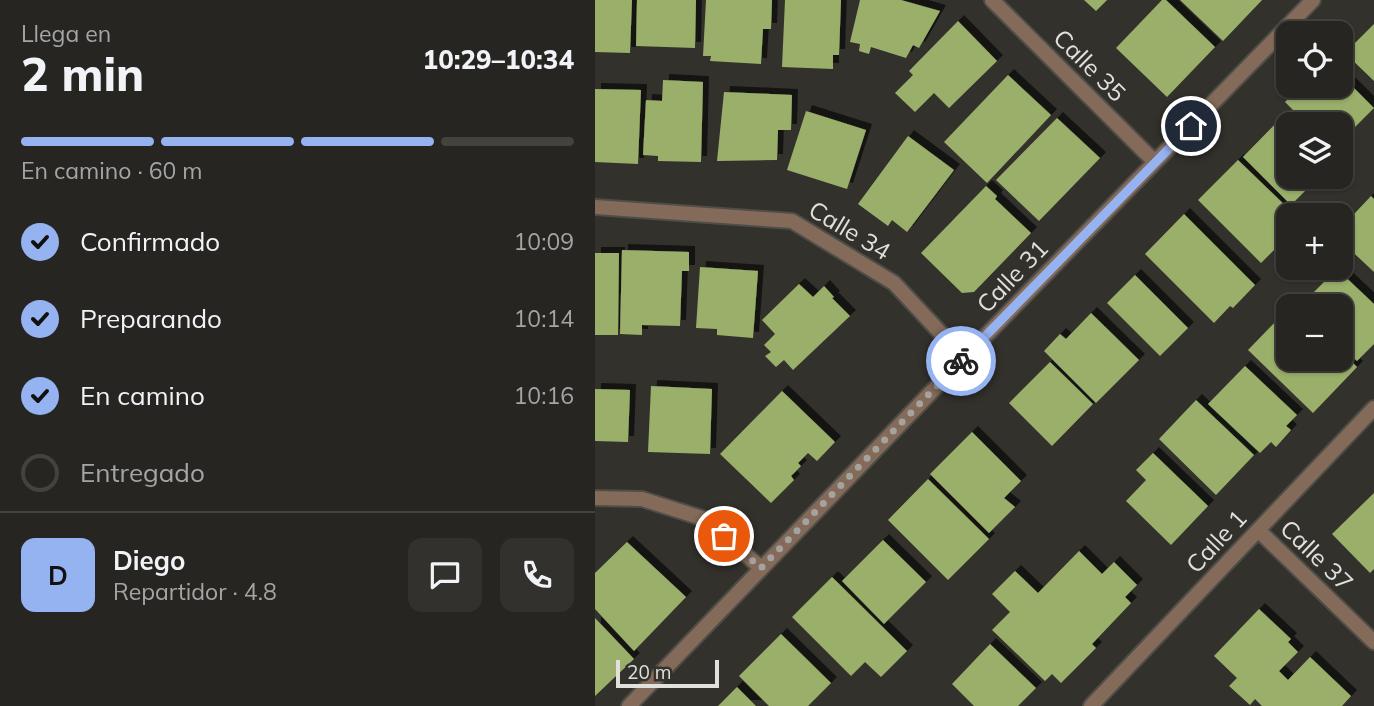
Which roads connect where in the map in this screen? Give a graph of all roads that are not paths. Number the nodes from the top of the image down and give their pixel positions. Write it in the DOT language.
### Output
graph roads {
  1 [pos="992,0"];
  2 [pos="1313,0"];
  3 [pos="1155,162"];
  4 [pos="595,207"];
  5 [pos="964,358"];
  6 [pos="1374,408"];
  7 [pos="595,498"];
  8 [pos="1258,530"];
  9 [pos="761,568"];
  10 [pos="1374,642"];
  11 [pos="629,706"];
  12 [pos="1091,706"];
  1 -- 3 [label="street, Calle 35"];
  2 -- 3 [label="street, Calle 31"];
  3 -- 5 [label="street, Calle 31"];
  4 -- 5 [label="street, Calle 34"];
  5 -- 9 [label="street, Calle 31"];
  6 -- 8 [label="street, Calle 1"];
  7 -- 9 [label="street"];
  8 -- 10 [label="street, Calle 37"];
  8 -- 12 [label="street, Calle 1"];
  9 -- 11 [label="street, Calle 31"];
}
